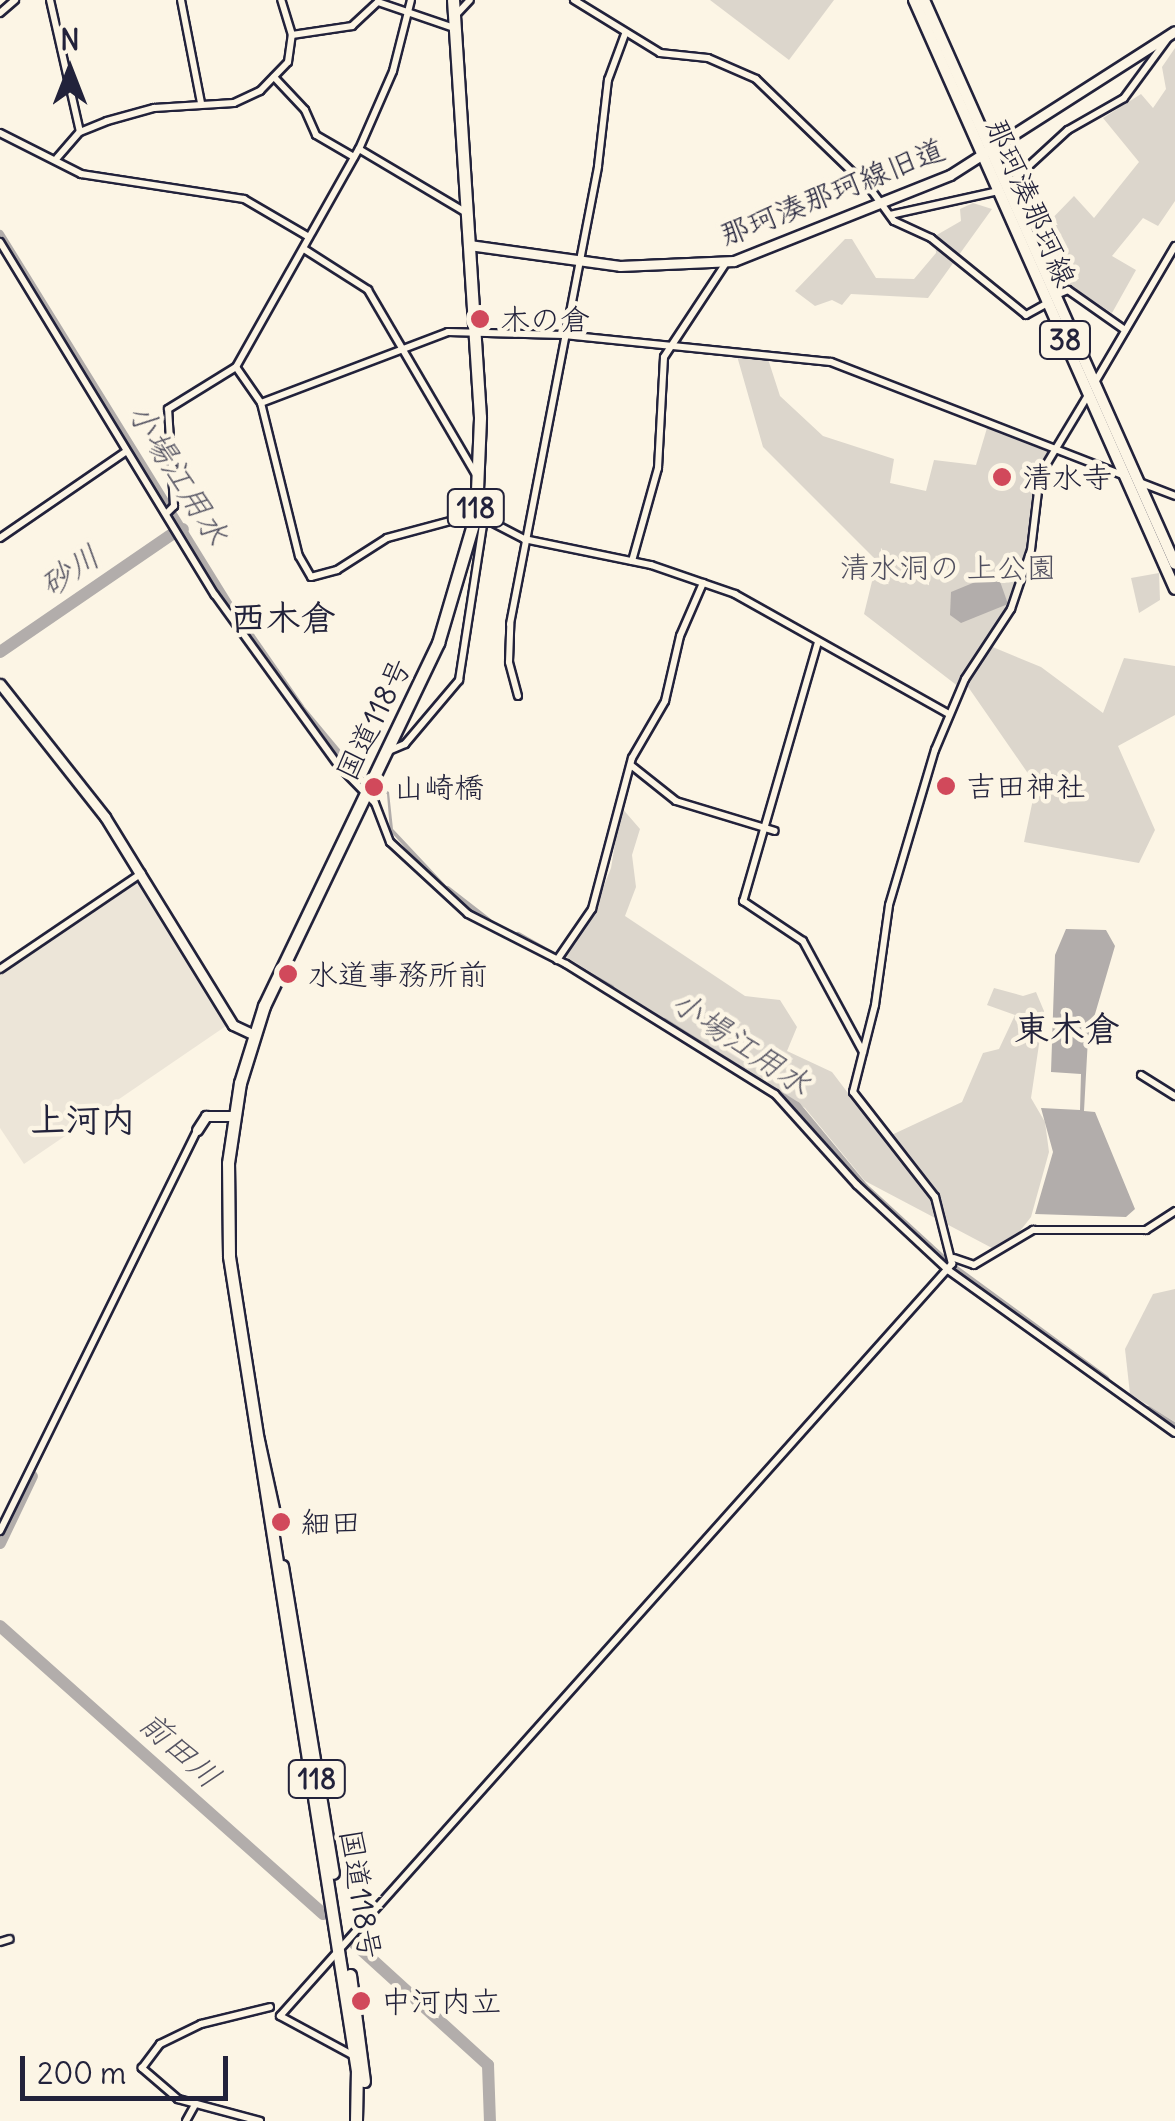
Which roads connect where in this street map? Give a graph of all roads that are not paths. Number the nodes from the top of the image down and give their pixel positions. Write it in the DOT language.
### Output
graph roads {
  1 [pos="15,0"];
  2 [pos="50,0"];
  3 [pos="182,0"];
  4 [pos="282,0"];
  5 [pos="411,0"];
  6 [pos="452,0"];
  7 [pos="470,0"];
  8 [pos="574,0"];
  9 [pos="914,0"];
  10 [pos="924,0"];
  11 [pos="0,13"];
  12 [pos="408,14"];
  13 [pos="454,22"];
  14 [pos="1173,32"];
  15 [pos="625,34"];
  16 [pos="292,35"];
  17 [pos="274,77"];
  18 [pos="201,103"];
  19 [pos="80,132"];
  20 [pos="0,133"];
  21 [pos="359,148"];
  22 [pos="986,152"];
  23 [pos="354,156"];
  24 [pos="57,158"];
  25 [pos="1003,188"];
  26 [pos="881,205"];
  27 [pos="468,214"];
  28 [pos="890,215"];
  29 [pos="309,238"];
  30 [pos="0,242"];
  31 [pos="469,245"];
  32 [pos="1175,246"];
  33 [pos="304,249"];
  34 [pos="575,261"];
  35 [pos="726,263"];
  36 [pos="1052,298"];
  37 [pos="475,329"];
  38 [pos="1125,330"];
  39 [pos="564,335"];
  40 [pos="403,345"];
  41 [pos="668,348"];
  42 [pos="236,366"];
  43 [pos="1092,388"];
  44 [pos="261,402"];
  45 [pos="1054,450"];
  46 [pos="126,452"];
  47 [pos="1124,475"];
  48 [pos="480,480"];
  49 [pos="1138,482"];
  50 [pos="1175,496"];
  51 [pos="170,510"];
  52 [pos="480,516"];
  53 [pos="0,538"];
  54 [pos="524,539"];
  55 [pos="632,561"];
  56 [pos="1175,564"];
  57 [pos="703,583"];
  58 [pos="1175,588"];
  59 [pos="818,642"];
  60 [pos="0,684"];
  61 [pos="518,696"];
  62 [pos="949,714"];
  63 [pos="383,753"];
  64 [pos="632,764"];
  65 [pos="364,794"];
  66 [pos="760,826"];
  67 [pos="775,831"];
  68 [pos="143,873"];
  69 [pos="559,957"];
  70 [pos="0,969"];
  71 [pos="254,1035"];
  72 [pos="864,1053"];
  73 [pos="1142,1075"];
  74 [pos="1175,1096"];
  75 [pos="234,1116"];
  76 [pos="197,1130"];
  77 [pos="1175,1211"];
  78 [pos="951,1265"];
  79 [pos="1175,1433"];
  80 [pos="0,1531"];
  81 [pos="10,1939"];
  82 [pos="0,1942"];
  83 [pos="341,1946"];
  84 [pos="270,2007"];
  85 [pos="359,2059"];
  86 [pos="195,2105"];
  87 [pos="186,2121"];
  88 [pos="260,2121"];
  89 [pos="360,2121"];
  1 -- 11 [label="street"];
  2 -- 19 [label="street"];
  3 -- 18 [label="street"];
  4 -- 16 [label="street"];
  5 -- 12 [label="street"];
  6 -- 13 [label="highway, 国道118号 / 118"];
  7 -- 13 [label="street"];
  8 -- 15 [label="street"];
  9 -- 22 [label="main road, 那珂湊那珂線 / 38"];
  10 -- 22 [label="main road, 那珂湊那珂線 / 38"];
  12 -- 13 [label="street"];
  12 -- 16 [label="street"];
  12 -- 21 [label="street"];
  13 -- 27 [label="highway, 国道118号 / 118"];
  14 -- 22 [label="street, 那珂湊那珂線旧道"];
  14 -- 25 [label="street"];
  15 -- 26 [label="street"];
  15 -- 34 [label="street"];
  16 -- 17 [label="street"];
  17 -- 18 [label="street"];
  17 -- 23 [label="street"];
  18 -- 19 [label="street"];
  19 -- 24 [label="street"];
  20 -- 24 [label="street"];
  21 -- 23 [label="street"];
  21 -- 27 [label="street"];
  22 -- 25 [label="main road, 那珂湊那珂線 / 38"];
  22 -- 26 [label="street, 那珂湊那珂線旧道"];
  23 -- 29 [label="street"];
  24 -- 29 [label="street"];
  25 -- 28 [label="street"];
  25 -- 36 [label="main road, 那珂湊那珂線 / 38"];
  26 -- 28 [label="street"];
  26 -- 35 [label="street, 那珂湊那珂線旧道"];
  27 -- 31 [label="highway, 国道118号 / 118"];
  28 -- 36 [label="street"];
  29 -- 33 [label="street"];
  30 -- 46 [label="street"];
  31 -- 34 [label="street, 那珂湊那珂線旧道"];
  31 -- 37 [label="highway, 国道118号 / 118"];
  32 -- 38 [label="street"];
  33 -- 40 [label="street"];
  33 -- 42 [label="street"];
  34 -- 35 [label="street, 那珂湊那珂線旧道"];
  34 -- 39 [label="street"];
  35 -- 41 [label="street"];
  36 -- 38 [label="street"];
  36 -- 43 [label="main road, 那珂湊那珂線 / 38"];
  37 -- 39 [label="street"];
  37 -- 40 [label="street"];
  37 -- 48 [label="highway, 国道118号 / 118"];
  38 -- 43 [label="street"];
  39 -- 41 [label="street"];
  39 -- 54 [label="street"];
  40 -- 44 [label="street"];
  40 -- 48 [label="street"];
  41 -- 45 [label="street"];
  41 -- 55 [label="street"];
  42 -- 44 [label="street"];
  42 -- 51 [label="street"];
  43 -- 45 [label="street"];
  43 -- 47 [label="main road, 那珂湊那珂線 / 38"];
  43 -- 49 [label="main road, 那珂湊那珂線 / 38"];
  44 -- 52 [label="street"];
  45 -- 47 [label="street"];
  45 -- 62 [label="street"];
  46 -- 51 [label="street"];
  46 -- 53 [label="street"];
  47 -- 49 [label="street"];
  47 -- 58 [label="main road, 那珂湊那珂線 / 38"];
  48 -- 52 [label="highway, 国道118号 / 118"];
  49 -- 50 [label="street"];
  49 -- 56 [label="main road, 那珂湊那珂線 / 38"];
  51 -- 65 [label="street"];
  52 -- 54 [label="street"];
  52 -- 63 [label="highway, 国道118号 / 118"];
  52 -- 63 [label="street"];
  54 -- 55 [label="street"];
  54 -- 61 [label="street"];
  55 -- 57 [label="street"];
  57 -- 59 [label="street"];
  57 -- 64 [label="street"];
  59 -- 62 [label="street"];
  59 -- 66 [label="street"];
  60 -- 68 [label="street"];
  62 -- 72 [label="street"];
  63 -- 65 [label="highway, 国道118号 / 118"];
  64 -- 66 [label="street"];
  64 -- 69 [label="street"];
  65 -- 69 [label="street"];
  65 -- 71 [label="highway, 国道118号 / 118"];
  66 -- 67 [label="street"];
  66 -- 72 [label="street"];
  68 -- 70 [label="street"];
  68 -- 71 [label="street"];
  69 -- 78 [label="street"];
  71 -- 75 [label="highway, 国道118号 / 118"];
  72 -- 78 [label="street"];
  73 -- 74 [label="street"];
  75 -- 76 [label="street"];
  75 -- 83 [label="highway, 国道118号 / 118"];
  76 -- 80 [label="street"];
  77 -- 78 [label="street"];
  78 -- 79 [label="street"];
  78 -- 83 [label="street"];
  81 -- 82 [label="street"];
  83 -- 85 [label="highway, 国道118号 / 118"];
  83 -- 85 [label="street"];
  84 -- 86 [label="street"];
  85 -- 89 [label="highway, 国道118号 / 118"];
  86 -- 87 [label="street"];
  86 -- 88 [label="street"];
}
